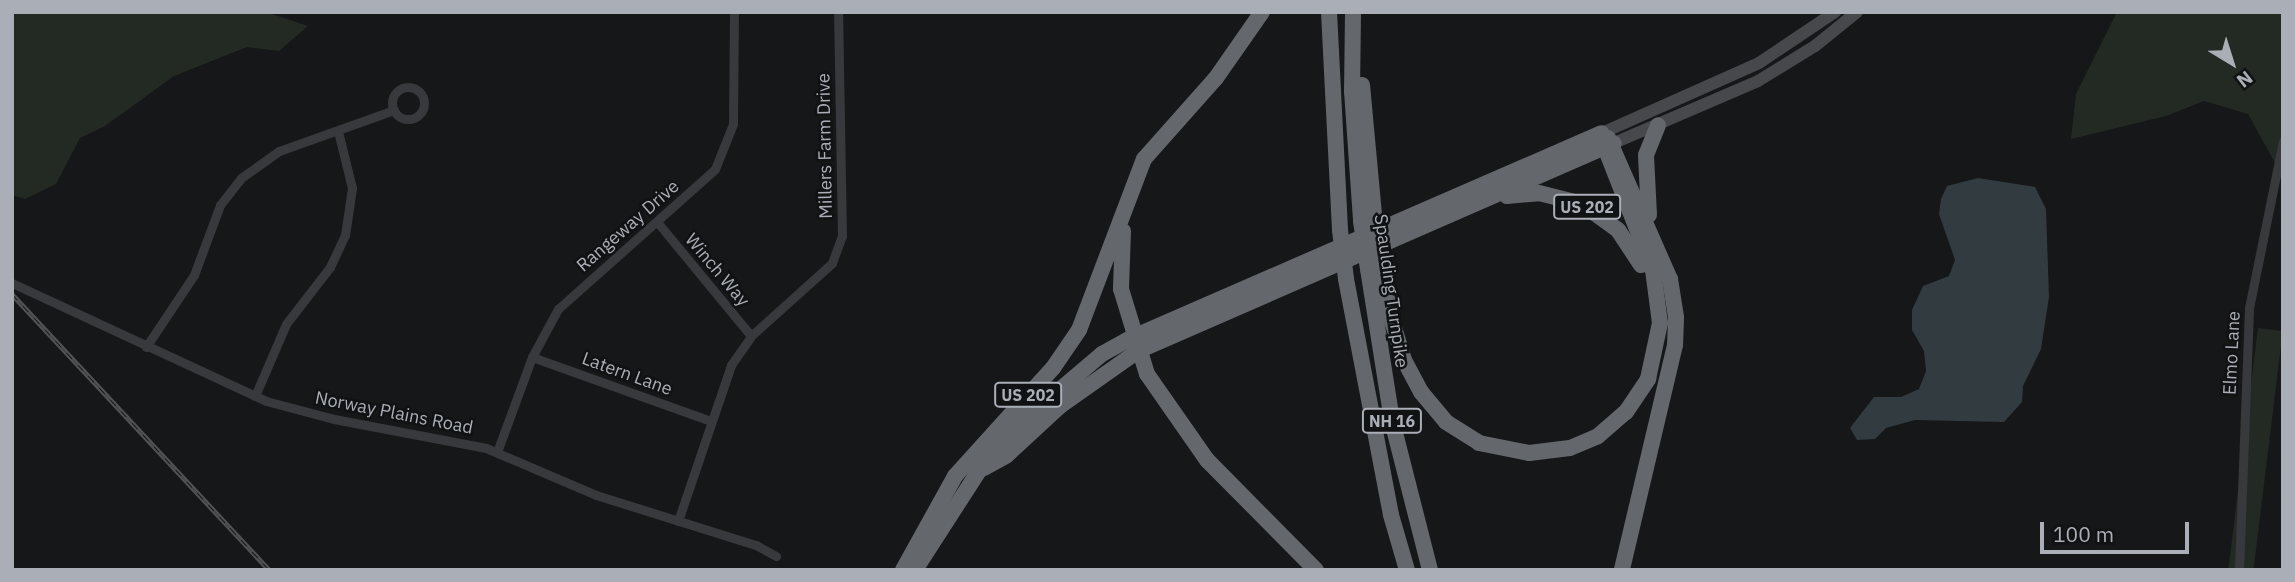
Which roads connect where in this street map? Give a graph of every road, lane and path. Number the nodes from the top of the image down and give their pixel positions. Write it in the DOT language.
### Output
graph roads {
  1 [pos="734,12"];
  2 [pos="838,12"];
  3 [pos="1262,12"];
  4 [pos="1329,12"];
  5 [pos="1835,12"];
  6 [pos="1857,12"];
  7 [pos="1353,20"];
  8 [pos="394,110"];
  9 [pos="1658,125"];
  10 [pos="338,131"];
  11 [pos="1606,141"];
  12 [pos="2283,141"];
  13 [pos="1125,204"];
  14 [pos="1451,213"];
  15 [pos="658,223"];
  16 [pos="1658,251"];
  17 [pos="1375,266"];
  18 [pos="12,283"];
  19 [pos="1660,323"];
  20 [pos="751,336"];
  21 [pos="1136,344"];
  22 [pos="146,347"];
  23 [pos="532,357"];
  24 [pos="255,396"];
  25 [pos="711,421"];
  26 [pos="497,452"];
  27 [pos="678,521"];
  28 [pos="776,556"];
  29 [pos="902,570"];
  30 [pos="915,570"];
  31 [pos="1316,570"];
  32 [pos="1407,570"];
  33 [pos="1430,570"];
  34 [pos="1622,570"];
  35 [pos="2239,570"];
  1 -- 15 [label="street, Rangeway Drive"];
  2 -- 20 [label="street, Millers Farm Drive"];
  3 -- 13 [label="highway, US 202"];
  4 -- 32 [label="highway, NH 16, bridge"];
  5 -- 11 [label="street"];
  6 -- 9 [label="street"];
  7 -- 17 [label="highway, Spaulding Turnpike / NH 16, bridge"];
  8 -- 10 [label="street"];
  9 -- 11 [label="street"];
  9 -- 16 [label="highway"];
  10 -- 22 [label="street"];
  10 -- 24 [label="street"];
  11 -- 14 [label="highway"];
  11 -- 16 [label="highway"];
  11 -- 19 [label="highway"];
  11 -- 21 [label="highway"];
  12 -- 35 [label="street, Elmo Lane"];
  13 -- 21 [label="highway"];
  13 -- 29 [label="highway, US 202"];
  14 -- 19 [label="highway, US 202"];
  14 -- 21 [label="highway, US 202"];
  15 -- 20 [label="street, Winch Way"];
  15 -- 23 [label="street, Rangeway Drive"];
  16 -- 34 [label="highway"];
  17 -- 19 [label="highway"];
  17 -- 33 [label="highway, Spaulding Turnpike / NH 16"];
  18 -- 22 [label="street, Norway Plains Road"];
  20 -- 25 [label="street, Millers Farm Drive"];
  21 -- 30 [label="highway, US 202"];
  21 -- 31 [label="highway"];
  22 -- 24 [label="street, Norway Plains Road"];
  23 -- 25 [label="street, Latern Lane"];
  23 -- 26 [label="street, Rangeway Drive"];
  24 -- 26 [label="street, Norway Plains Road"];
  25 -- 27 [label="street, Millers Farm Drive"];
  26 -- 27 [label="street, Norway Plains Road"];
  27 -- 28 [label="street, Norway Plains Road"];
}
